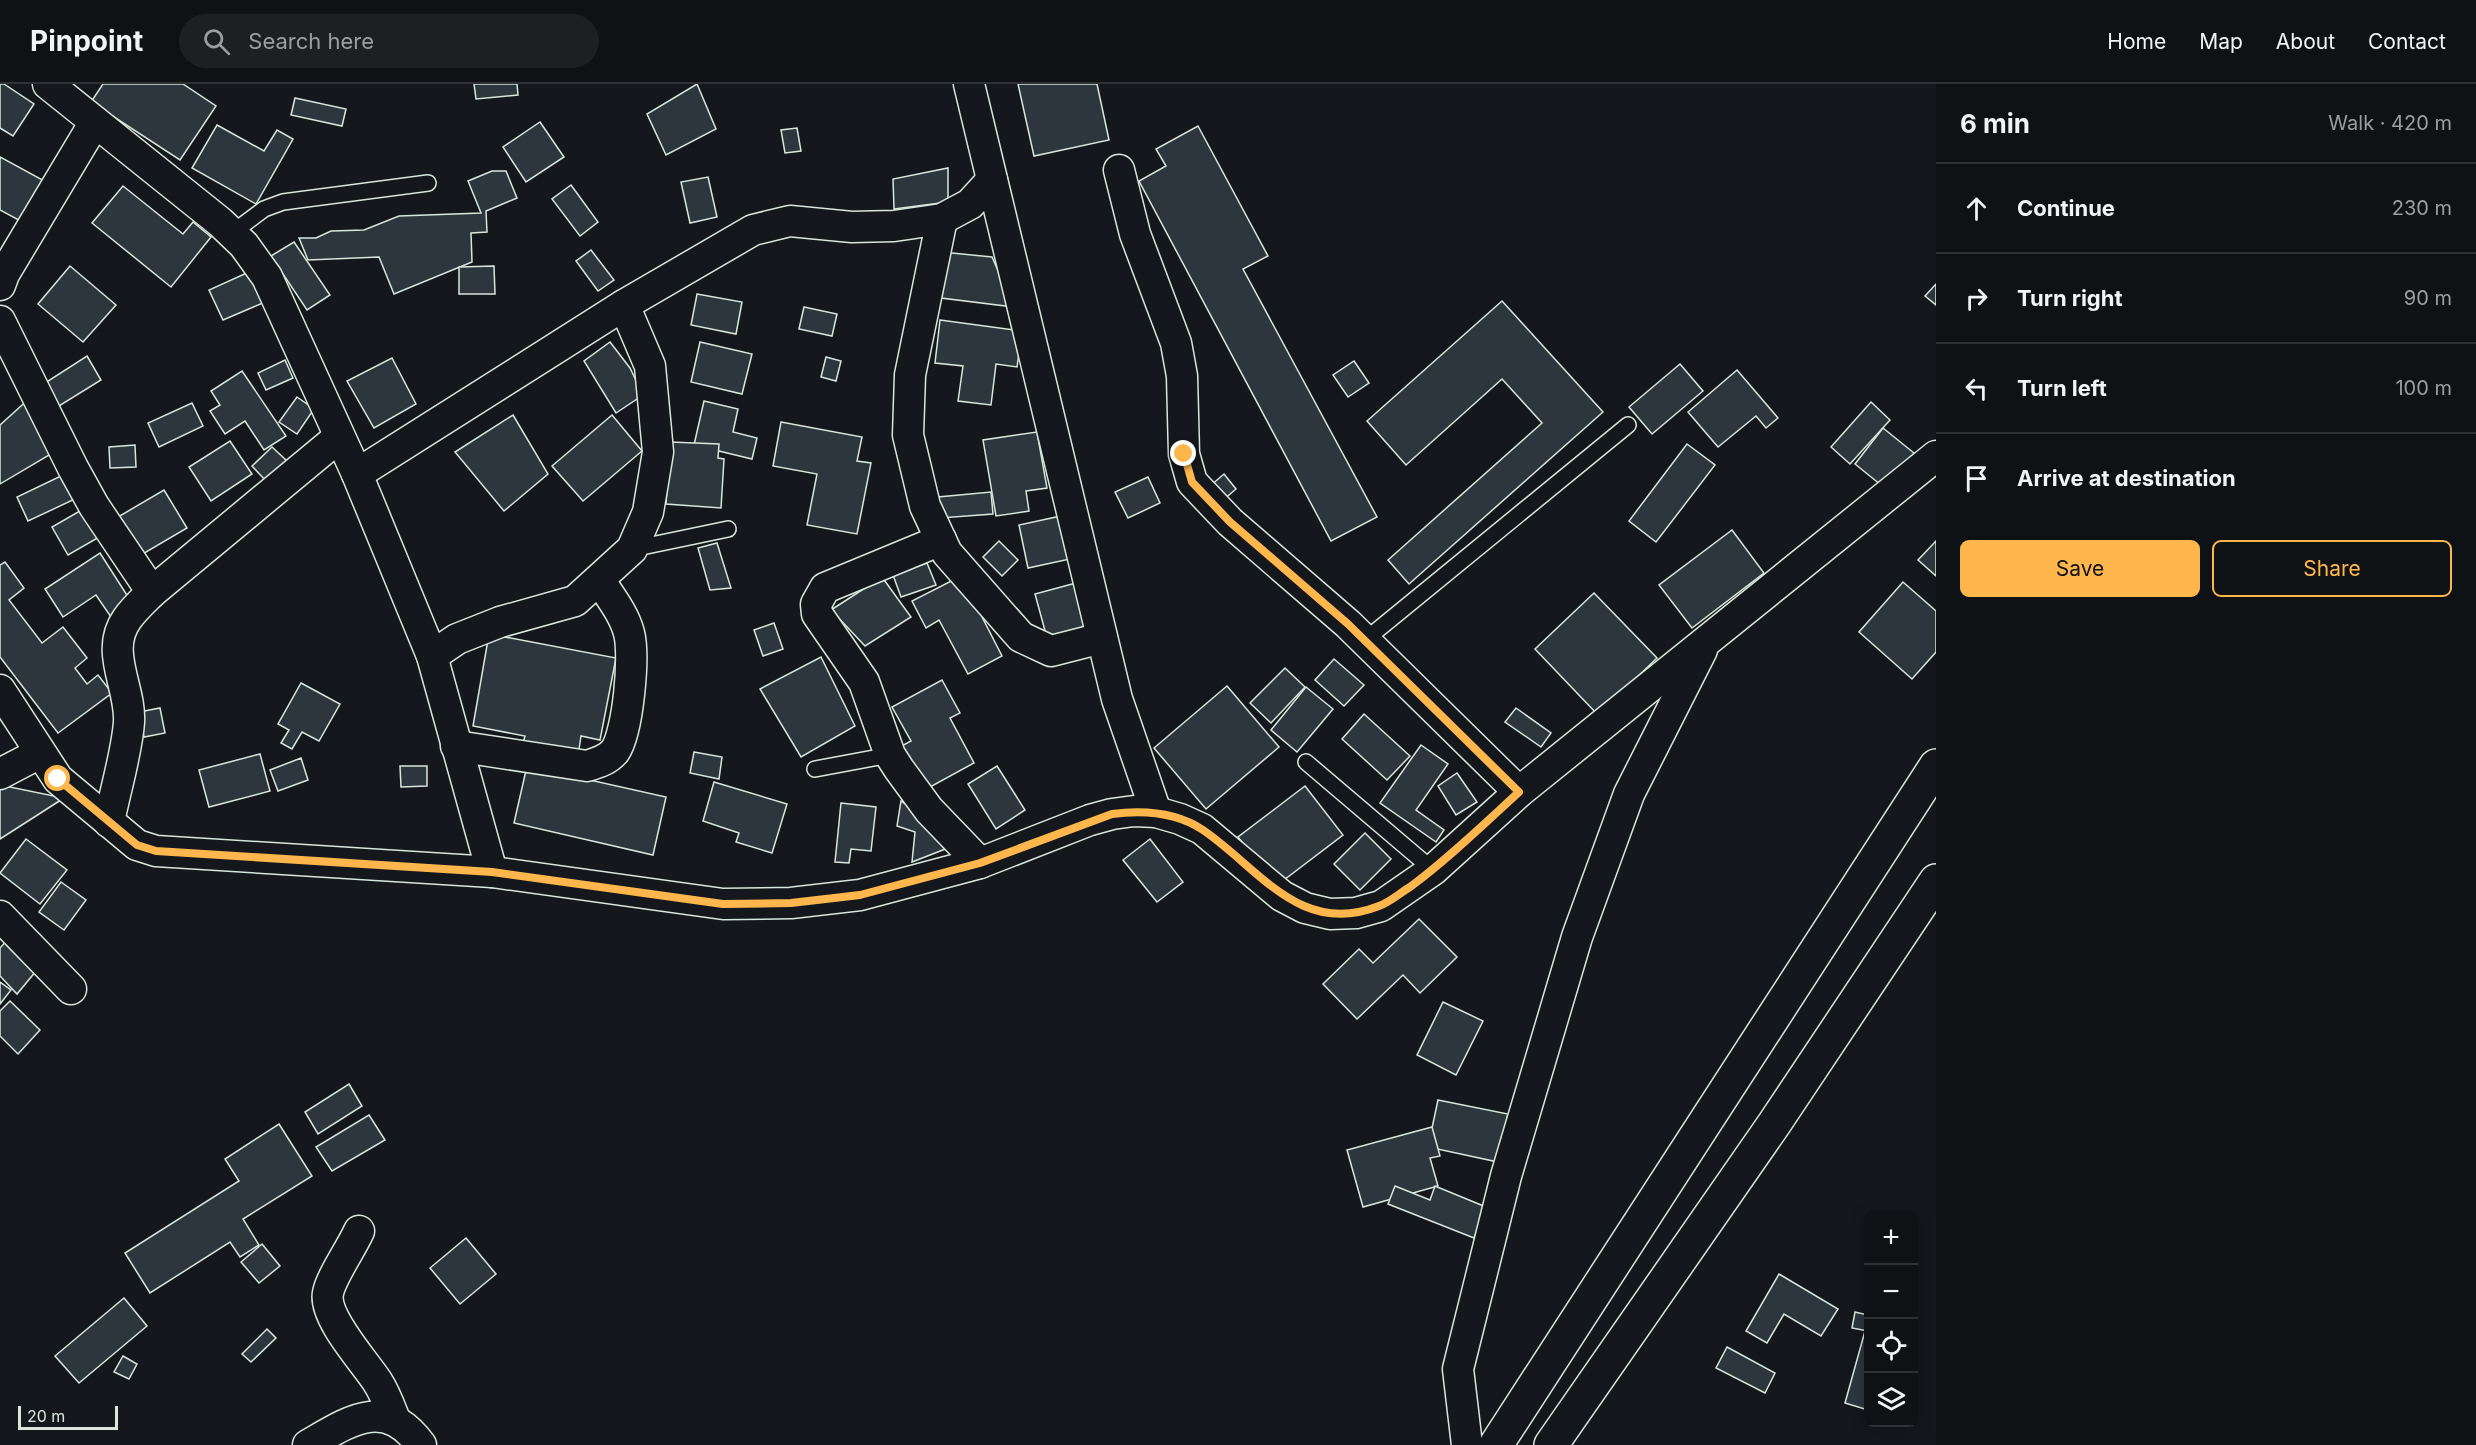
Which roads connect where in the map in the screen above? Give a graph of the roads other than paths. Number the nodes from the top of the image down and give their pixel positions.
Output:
1 (48, 84) edge
2 (969, 84) edge
3 (95, 122) junction
4 (1119, 170) dead end
5 (992, 180) junction
6 (428, 183) dead end
7 (942, 219) junction
8 (232, 233) junction
9 (0, 285) edge
10 (624, 305) junction
11 (0, 321) edge
12 (1628, 425) dead end
13 (339, 437) junction
14 (1936, 456) edge
15 (357, 474) junction
16 (728, 530) dead end
17 (941, 540) junction
18 (632, 549) junction
19 (600, 581) junction
20 (152, 592) junction
21 (1102, 638) junction
22 (1364, 641) junction
23 (1706, 642) junction
24 (432, 656) junction
25 (0, 690) edge
26 (456, 746) junction
27 (40, 753) junction
28 (890, 755) junction
29 (1306, 762) dead end
30 (1936, 766) edge
31 (815, 769) dead end
32 (0, 774) edge
33 (1519, 792) junction
34 (1156, 812) junction
35 (109, 822) junction
36 (980, 863) junction
37 (1433, 870) junction
38 (492, 872) junction
39 (1936, 881) edge
40 (0, 916) edge
41 (71, 989) dead end
42 (359, 1231) dead end
43 (395, 1420) junction
44 (308, 1445) edge
45 (421, 1445) edge
46 (1467, 1445) edge
47 (1496, 1445) edge
48 (1551, 1445) edge

1 - 3 street
2 - 5 street
3 - 8 street
3 - 9 street
4 - 22 street
5 - 7 street
5 - 21 street
6 - 8 lane
7 - 10 street
7 - 17 street
8 - 13 street
10 - 15 street
10 - 18 street
11 - 20 street
12 - 22 lane
13 - 15 street
13 - 20 street
14 - 23 street
15 - 24 street
16 - 18 lane
17 - 21 street
17 - 28 street
18 - 19 street
19 - 24 street
19 - 26 street
20 - 35 street
21 - 34 street
22 - 33 street
23 - 33 street
23 - 46 street
24 - 26 street
25 - 27 street
26 - 38 street
27 - 32 street
27 - 35 street
28 - 31 lane
28 - 36 street
29 - 37 lane
30 - 47 highway
33 - 37 street
34 - 36 street
34 - 37 street
35 - 38 street
36 - 38 street
39 - 48 highway
40 - 41 street
42 - 43 street
43 - 44 street
43 - 45 street

